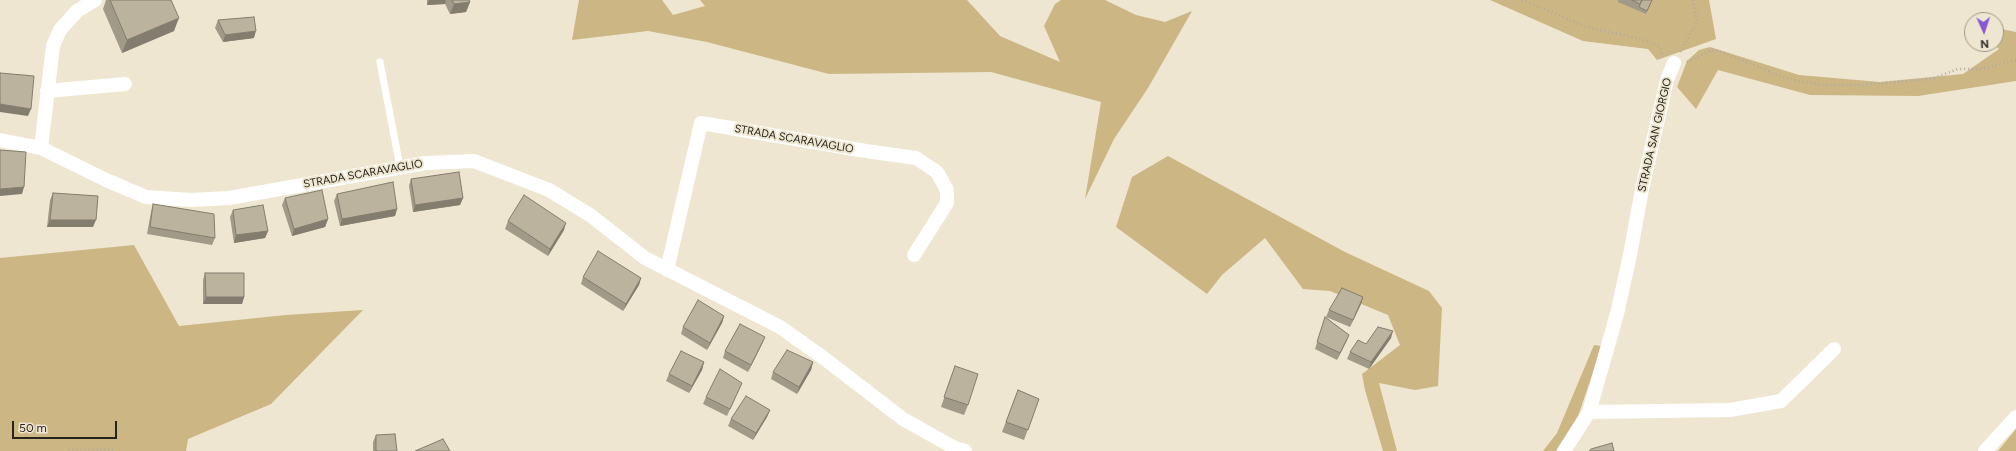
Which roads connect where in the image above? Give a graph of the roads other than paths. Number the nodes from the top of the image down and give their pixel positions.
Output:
1 (95, 0) edge
2 (380, 62) dead end
3 (1674, 63) road end
4 (125, 84) dead end
5 (47, 92) junction
6 (0, 140) edge
7 (42, 148) junction
8 (400, 167) junction
9 (914, 255) dead end
10 (667, 270) junction
11 (1834, 349) dead end
12 (1590, 412) junction
13 (2016, 417) edge
14 (965, 451) edge
15 (1564, 451) edge
16 (1985, 451) edge

1 - 5 street
2 - 8 lane
3 - 12 street, STRADA SAN GIORGIO
4 - 5 street
5 - 7 street
6 - 7 street, STRADA SCARAVAGLIO
7 - 8 street, STRADA SCARAVAGLIO
8 - 10 street, STRADA SCARAVAGLIO
9 - 10 street, STRADA SCARAVAGLIO
10 - 14 street, STRADA SCARAVAGLIO
11 - 12 street
12 - 15 street, STRADA SAN GIORGIO
13 - 16 street

